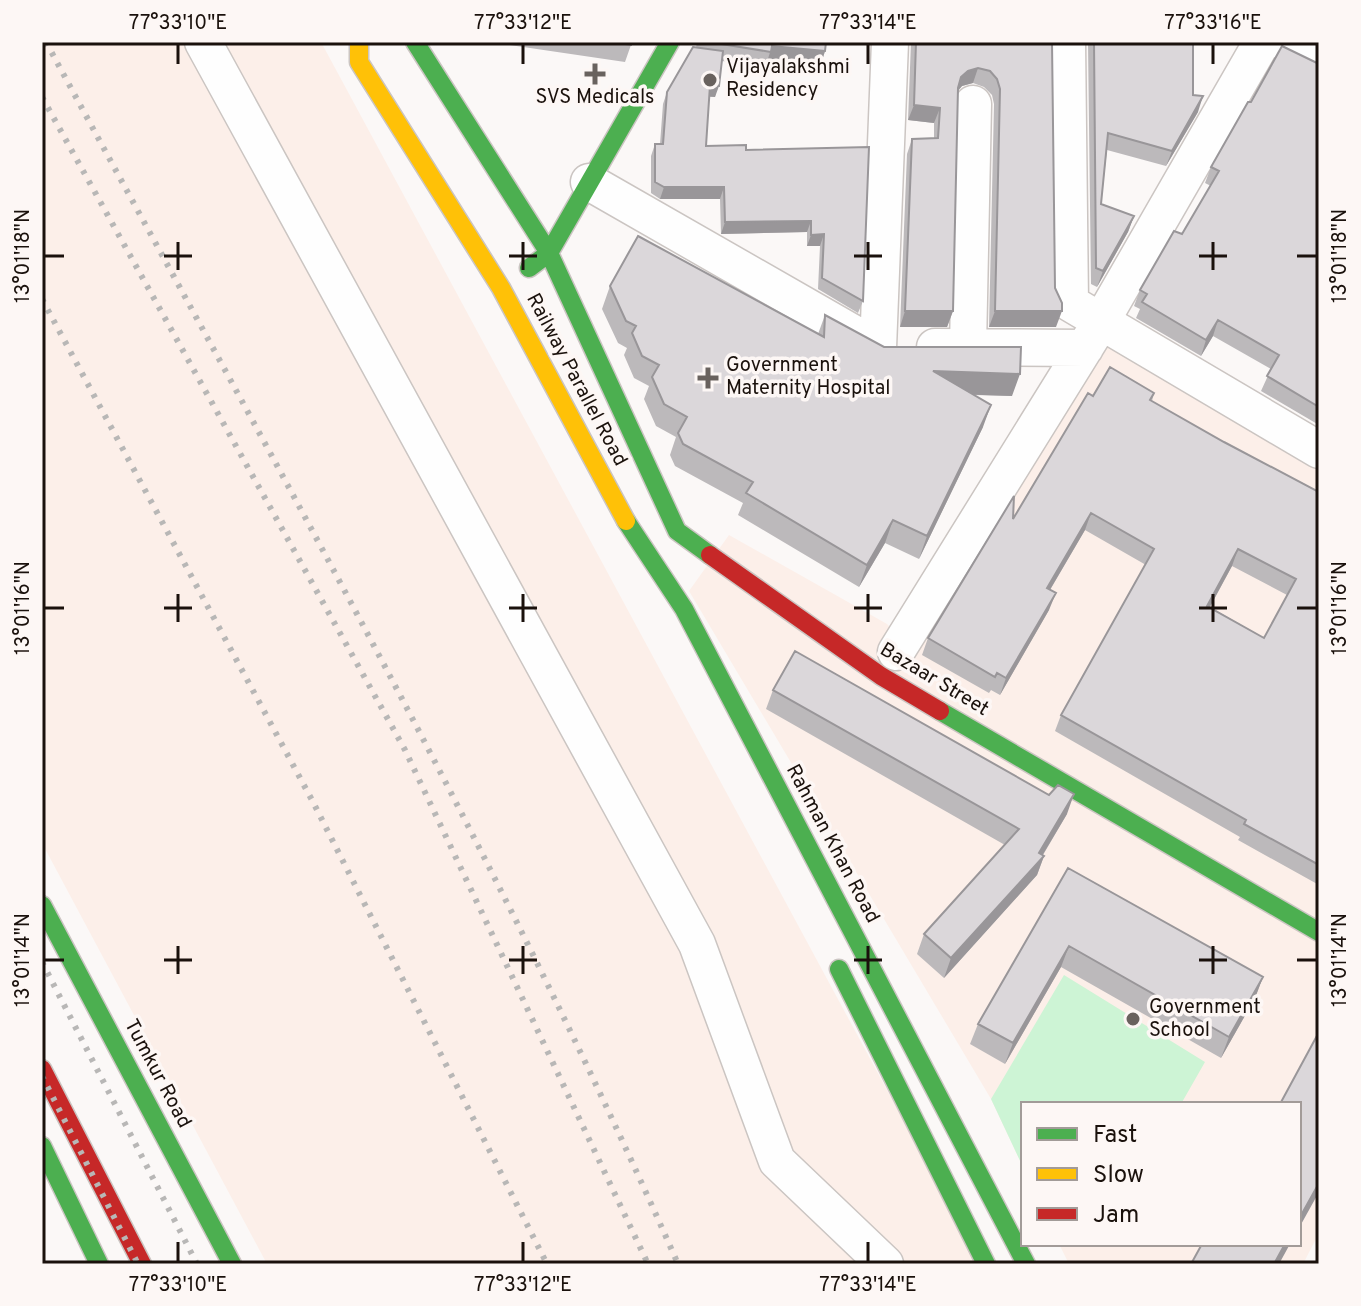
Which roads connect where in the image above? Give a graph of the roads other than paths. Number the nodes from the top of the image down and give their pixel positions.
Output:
1 (203, 42) edge
2 (359, 42) edge
3 (415, 42) edge
4 (670, 42) edge
5 (890, 42) edge
6 (1067, 42) edge
7 (1262, 42) edge
8 (1284, 42) edge
9 (1319, 61) edge
10 (973, 104) dead end
11 (589, 182) junction
12 (549, 253) junction
13 (501, 288) junction
14 (1093, 334) junction
15 (968, 347) junction
16 (878, 348) junction
17 (1319, 450) edge
18 (634, 535) joint
19 (723, 564) junction
20 (696, 595) junction
21 (709, 617) dead end
22 (680, 643) dead end
23 (896, 662) junction
24 (42, 905) edge
25 (1319, 932) edge
26 (830, 951) dead end
27 (42, 1069) edge
28 (42, 1146) edge
29 (99, 1264) edge
30 (142, 1264) edge
31 (232, 1264) edge
32 (885, 1264) edge
33 (986, 1264) edge
34 (1026, 1264) edge

1 - 32 street
2 - 13 main road, Railway Parallel Road
3 - 12 main road, Bazaar Street
4 - 11 main road
5 - 16 street
6 - 14 street
7 - 14 street
8 - 9 street
10 - 15 street
11 - 12 main road
11 - 16 street
12 - 13 main road
12 - 19 main road, Bazaar Street
13 - 18 main road, Railway Parallel Road
14 - 15 street
14 - 17 street
14 - 23 street
15 - 16 street
18 - 20 main road, Rahman Khan Road
19 - 20 main road
19 - 23 main road, Bazaar Street
20 - 21 main road, Rahman Khan Road
20 - 22 main road
20 - 34 main road, Rahman Khan Road
23 - 25 main road, Bazaar Street
24 - 31 main road, Tumkur Road
26 - 33 main road
27 - 30 main road
28 - 29 main road

